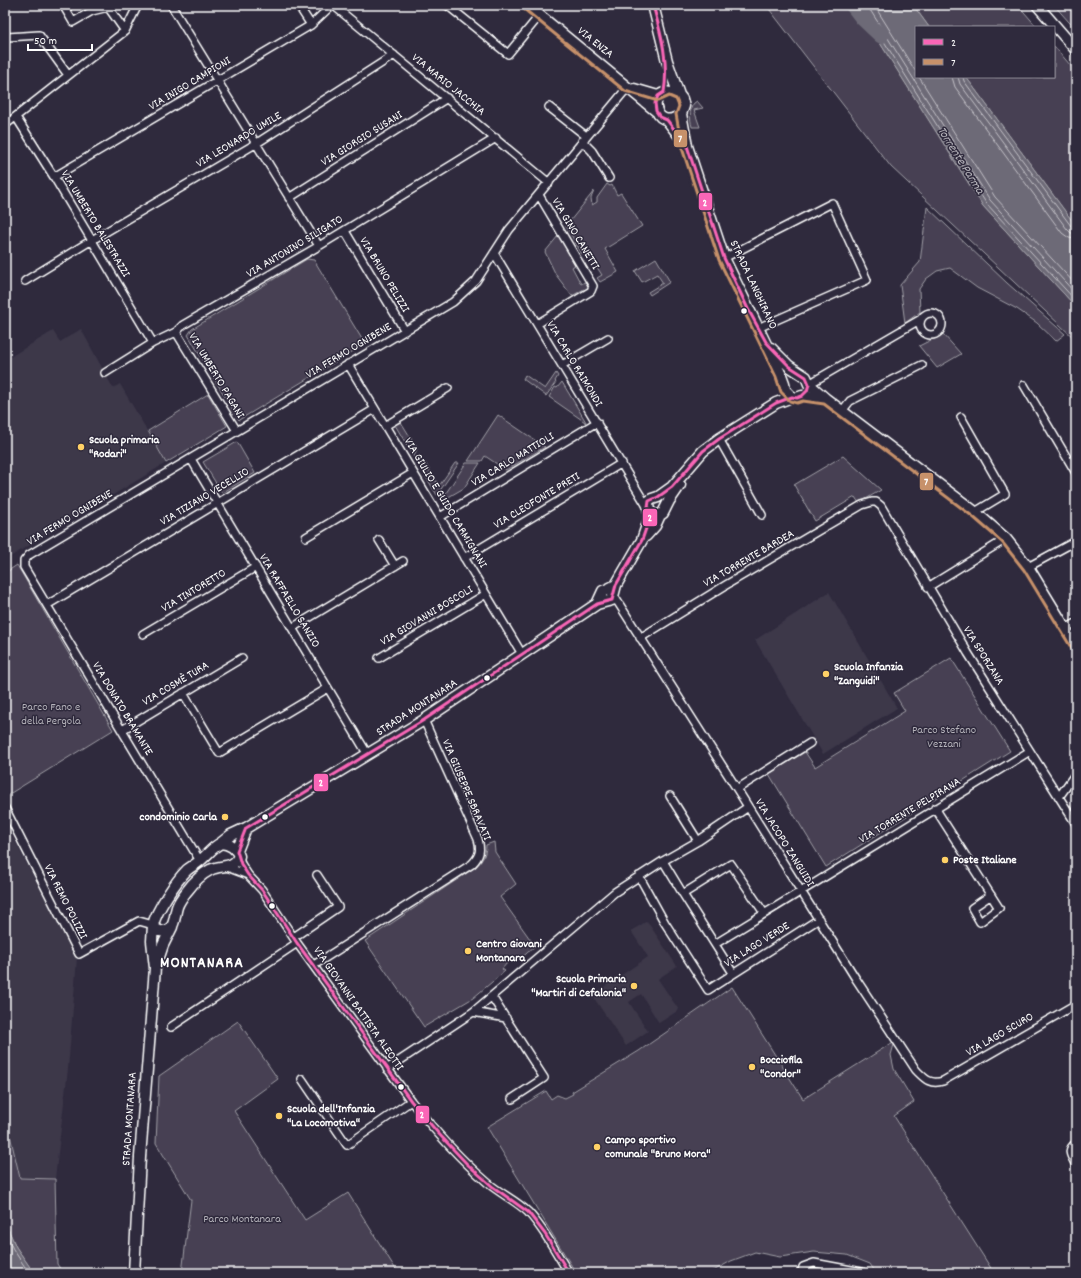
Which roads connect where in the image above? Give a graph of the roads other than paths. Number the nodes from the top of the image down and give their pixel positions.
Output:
1 (63, 5) edge
2 (138, 5) edge
3 (171, 5) edge
4 (298, 5) edge
5 (333, 5) edge
6 (447, 5) edge
7 (527, 5) edge
8 (653, 5) edge
9 (1037, 5) edge
10 (90, 8) edge
11 (540, 15) junction
12 (311, 25) junction
13 (125, 31) junction
14 (5, 34) edge
15 (1076, 50) edge
16 (394, 55) junction
17 (667, 61) junction
18 (68, 75) junction
19 (217, 80) junction
20 (628, 86) junction
21 (661, 94) junction
22 (679, 95) junction
23 (447, 98) junction
24 (549, 107) dead end
25 (656, 111) junction
26 (681, 114) junction
27 (16, 117) junction
28 (668, 120) junction
29 (5, 125) edge
30 (496, 138) junction
31 (584, 139) junction
32 (257, 143) junction
33 (687, 146) junction
34 (54, 177) junction
35 (609, 178) dead end
36 (549, 183) junction
37 (539, 195) junction
38 (289, 198) junction
39 (345, 231) junction
40 (92, 240) junction
41 (319, 246) junction
42 (494, 253) junction
43 (724, 258) junction
44 (25, 280) dead end
45 (921, 319) dead end
46 (537, 324) junction
47 (758, 328) junction
48 (405, 331) junction
49 (176, 332) junction
50 (608, 338) dead end
51 (766, 342) junction
52 (154, 343) junction
53 (348, 364) junction
54 (562, 365) junction
55 (922, 365) dead end
56 (799, 373) junction
57 (105, 374) dead end
58 (808, 384) junction
59 (1024, 385) dead end
60 (448, 388) dead end
61 (791, 392) junction
62 (826, 399) junction
63 (375, 409) junction
64 (842, 411) junction
65 (961, 417) dead end
66 (597, 422) junction
67 (385, 426) junction
68 (237, 431) junction
69 (719, 439) junction
70 (191, 459) junction
71 (692, 462) junction
72 (622, 463) junction
73 (413, 473) junction
74 (1076, 473) edge
75 (636, 486) junction
76 (657, 497) junction
77 (872, 502) joint
78 (217, 503) junction
79 (656, 511) junction
80 (975, 512) junction
81 (762, 516) dead end
82 (440, 517) junction
83 (306, 537) dead end
84 (1006, 539) junction
85 (379, 540) dead end
86 (1076, 542) edge
87 (464, 558) junction
88 (403, 561) dead end
89 (394, 566) junction
90 (24, 567) joint
91 (256, 567) junction
92 (1028, 567) junction
93 (928, 587) junction
94 (486, 594) junction
95 (608, 596) junction
96 (47, 605) junction
97 (1076, 623) edge
98 (292, 628) junction
99 (1066, 629) junction
100 (143, 634) dead end
101 (640, 638) junction
102 (1076, 646) edge
103 (522, 654) junction
104 (242, 658) dead end
105 (378, 658) dead end
106 (328, 688) junction
107 (183, 693) junction
108 (424, 720) junction
109 (122, 730) junction
110 (810, 744) dead end
111 (1030, 751) junction
112 (368, 755) junction
113 (1076, 773) edge
114 (737, 788) junction
115 (670, 796) dead end
116 (1059, 797) junction
117 (748, 807) junction
118 (5, 808) edge
119 (935, 808) junction
120 (1076, 824) edge
121 (246, 828) junction
122 (698, 841) junction
123 (221, 843) junction
124 (238, 853) junction
125 (663, 860) junction
126 (200, 861) junction
127 (227, 867) junction
128 (248, 875) junction
129 (317, 876) dead end
130 (640, 876) junction
131 (801, 891) junction
132 (683, 894) junction
133 (991, 895) dead end
134 (764, 913) junction
135 (819, 919) junction
136 (153, 925) junction
137 (173, 925) junction
138 (295, 940) junction
139 (715, 944) junction
140 (314, 965) junction
141 (155, 968) junction
142 (733, 973) junction
143 (492, 997) junction
144 (1076, 1004) edge
145 (473, 1012) junction
146 (506, 1018) junction
147 (171, 1027) dead end
148 (387, 1069) junction
149 (302, 1079) dead end
150 (935, 1083) joint
151 (512, 1099) dead end
152 (410, 1101) junction
153 (1076, 1143) edge
154 (1076, 1165) edge
155 (134, 1273) edge
156 (569, 1273) edge
157 (801, 1273) edge
158 (861, 1273) edge

1 - 10 street
2 - 13 street
3 - 19 street
4 - 12 street
5 - 12 street, VIA INIGO CAMPIONI
5 - 16 street, VIA MARIO JACCHIA
6 - 11 street
7 - 11 street, VIA ENZA
8 - 17 street, STRADA LANGHIRANO
9 - 15 street
10 - 13 street
11 - 20 street, VIA ENZA
12 - 19 street, VIA INIGO CAMPIONI
13 - 18 street
14 - 18 street
16 - 23 street, VIA MARIO JACCHIA
16 - 32 street, VIA LEONARDO UMILE
17 - 21 street, STRADA LANGHIRANO
17 - 22 street, STRADA LANGHIRANO
18 - 27 street
19 - 32 street
19 - 34 street, VIA INIGO CAMPIONI
20 - 21 street, VIA ENZA
20 - 25 street, VIA ENZA
20 - 31 street, VIA FERMO OGNIBENE
21 - 22 street
21 - 25 street, STRADA LANGHIRANO
22 - 26 street, STRADA LANGHIRANO
23 - 30 street, VIA MARIO JACCHIA
23 - 38 street, VIA GIORGIO SUSANI
24 - 31 street
25 - 28 street, STRADA LANGHIRANO
26 - 28 street
26 - 33 street, STRADA LANGHIRANO
27 - 29 street
27 - 34 street, VIA UMBERTO BALESTRAZZI
28 - 33 street, STRADA LANGHIRANO
30 - 36 street, VIA MARIO JACCHIA
30 - 39 street, VIA ANTONINO SILIGATO
31 - 35 street
31 - 36 street, VIA FERMO OGNIBENE
32 - 38 street
32 - 40 street, VIA LEONARDO UMILE
33 - 43 street, STRADA LANGHIRANO
34 - 40 street, VIA UMBERTO BALESTRAZZI
36 - 37 street, VIA FERMO OGNIBENE
37 - 42 street, VIA FERMO OGNIBENE
37 - 46 street, VIA GINO CANETTI
38 - 41 street
39 - 41 street, VIA ANTONINO SILIGATO
39 - 48 street, VIA BRUNO PELIZZI
40 - 44 street, VIA LEONARDO UMILE
40 - 52 street, VIA UMBERTO BALESTRAZZI
41 - 49 street, VIA ANTONINO SILIGATO
42 - 46 street, VIA CARLO RAIMONDI
42 - 48 street, VIA FERMO OGNIBENE
43 - 47 street, STRADA LANGHIRANO
43 - 47 street
45 - 58 street
46 - 54 street, VIA CARLO RAIMONDI
47 - 51 street, STRADA LANGHIRANO
48 - 53 street, VIA FERMO OGNIBENE
49 - 52 street, VIA ANTONINO SILIGATO
49 - 68 street, VIA UMBERTO PAGANI
50 - 54 street
51 - 56 street, STRADA LANGHIRANO
51 - 61 street, STRADA LANGHIRANO
52 - 57 street, VIA ANTONINO SILIGATO
53 - 63 street, VIA GIULIO E GUIDO CARMIGNANI
53 - 68 street, VIA FERMO OGNIBENE
54 - 66 street, VIA CARLO RAIMONDI
55 - 64 street
56 - 58 street, STRADA LANGHIRANO
56 - 61 street
58 - 61 street
58 - 62 street, STRADA LANGHIRANO
59 - 74 street
60 - 67 street
61 - 62 street, STRADA LANGHIRANO
61 - 69 street, STRADA MONTANARA
62 - 64 street, STRADA LANGHIRANO
63 - 67 street, VIA GIULIO E GUIDO CARMIGNANI
63 - 78 street, VIA TIZIANO VECELLIO
64 - 80 street, STRADA LANGHIRANO
65 - 80 street
66 - 72 street, VIA CARLO RAIMONDI
66 - 82 street, VIA CARLO MATTIOLI
67 - 73 street, VIA GIULIO E GUIDO CARMIGNANI
68 - 70 street, VIA FERMO OGNIBENE
69 - 71 street, STRADA MONTANARA
69 - 81 street
70 - 78 street, VIA RAFFAELLO SANZIO
70 - 90 street, VIA FERMO OGNIBENE
71 - 76 street, STRADA MONTANARA
71 - 79 street, STRADA MONTANARA
72 - 75 street, VIA CARLO RAIMONDI
72 - 87 street, VIA CLEOFONTE PRETI
73 - 82 street, VIA GIULIO E GUIDO CARMIGNANI
73 - 83 street
75 - 76 street, VIA CARLO RAIMONDI
75 - 79 street, VIA CARLO RAIMONDI
76 - 79 street, STRADA MONTANARA
76 - 79 street
77 - 93 street, VIA SPORZANA
77 - 101 street, VIA TORRENTE BARDEA
78 - 91 street, VIA RAFFAELLO SANZIO
78 - 96 street, VIA TIZIANO VECELLIO
79 - 95 street, STRADA MONTANARA
80 - 84 street, STRADA LANGHIRANO
82 - 87 street, VIA GIULIO E GUIDO CARMIGNANI
84 - 92 street, STRADA LANGHIRANO
84 - 93 street
85 - 89 street
86 - 92 street
87 - 94 street, VIA GIULIO E GUIDO CARMIGNANI
88 - 89 street
89 - 98 street
90 - 96 street, VIA DONATO BRAMANTE
91 - 98 street, VIA RAFFAELLO SANZIO
91 - 100 street, VIA TINTORETTO
92 - 99 street, STRADA LANGHIRANO
93 - 111 street, VIA SPORZANA
94 - 103 street, VIA GIULIO E GUIDO CARMIGNANI
94 - 105 street, VIA GIOVANNI BOSCOLI
95 - 101 street, VIA JACOPO ZANGUIDI
95 - 103 street, STRADA MONTANARA
96 - 109 street, VIA DONATO BRAMANTE
97 - 99 street
98 - 106 street, VIA RAFFAELLO SANZIO
99 - 102 street, STRADA LANGHIRANO
101 - 114 street, VIA JACOPO ZANGUIDI
103 - 108 street, STRADA MONTANARA
104 - 107 street, VIA COSMÈ TURA
106 - 107 street
106 - 112 street, VIA RAFFAELLO SANZIO
107 - 109 street, VIA COSMÈ TURA
108 - 112 street, STRADA MONTANARA
108 - 140 street, VIA GIUSEPPE SBRAVATI
109 - 126 street, VIA DONATO BRAMANTE
110 - 114 street
111 - 116 street, VIA SPORZANA
111 - 119 street, VIA TORRENTE PELPIRANA
112 - 121 street, STRADA MONTANARA
113 - 116 street
114 - 117 street, VIA JACOPO ZANGUIDI
115 - 122 street
116 - 120 street, VIA SPORZANA
117 - 122 street
117 - 131 street, VIA JACOPO ZANGUIDI
118 - 136 street, VIA REMO POLIZZI
119 - 131 street, VIA TORRENTE PELPIRANA
119 - 133 street
121 - 123 street, STRADA MONTANARA
121 - 124 street, STRADA MONTANARA
122 - 125 street
123 - 124 street
123 - 126 street, STRADA MONTANARA
124 - 127 street, STRADA MONTANARA
124 - 128 street, VIA GIOVANNI BATTISTA ALEOTTI
125 - 130 street
125 - 132 street
126 - 136 street, STRADA MONTANARA
127 - 128 street, VIA GIOVANNI BATTISTA ALEOTTI
127 - 137 street, STRADA MONTANARA
128 - 138 street, VIA GIOVANNI BATTISTA ALEOTTI
129 - 138 street
130 - 142 street, VIA LAGO VERDE
130 - 143 street
131 - 134 street, VIA TORRENTE PELPIRANA
131 - 135 street, VIA JACOPO ZANGUIDI
132 - 134 street
132 - 139 street
134 - 139 street, VIA TORRENTE PELPIRANA
135 - 142 street, VIA LAGO VERDE
135 - 150 street, VIA JACOPO ZANGUIDI
136 - 137 street
136 - 141 street, STRADA MONTANARA
137 - 141 street, STRADA MONTANARA
138 - 140 street, VIA GIOVANNI BATTISTA ALEOTTI
138 - 147 street
139 - 142 street
140 - 148 street, VIA GIOVANNI BATTISTA ALEOTTI
141 - 155 street, STRADA MONTANARA
143 - 145 street
143 - 146 street
144 - 150 street, VIA LAGO SCURO
145 - 146 street
145 - 148 street
146 - 151 street
148 - 152 street, VIA GIOVANNI BATTISTA ALEOTTI
149 - 152 street
152 - 156 street, VIA GIOVANNI BATTISTA ALEOTTI
153 - 154 street
157 - 158 street

